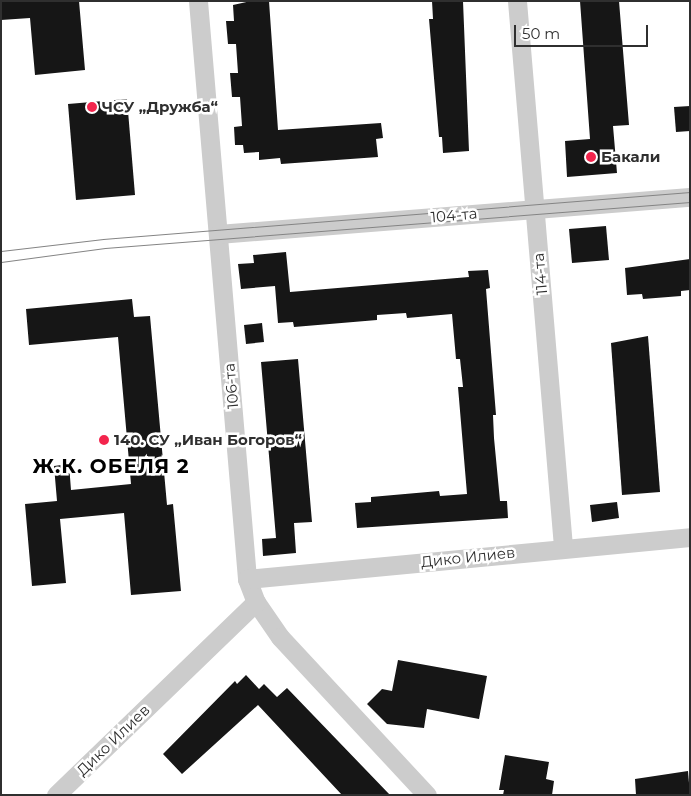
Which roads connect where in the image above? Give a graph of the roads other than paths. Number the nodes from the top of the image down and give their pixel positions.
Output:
1 (198, 1) edge
2 (517, 1) edge
3 (690, 197) edge
4 (535, 208) junction
5 (218, 234) junction
6 (690, 537) edge
7 (563, 547) junction
8 (247, 579) junction
9 (256, 602) junction
10 (56, 795) edge
11 (427, 795) edge

1 - 5 street, 106-та
2 - 4 street, 114-та
3 - 4 street, 104-та
4 - 5 street, 104-та
4 - 7 street, 114-та
5 - 8 street, 106-та
6 - 7 street, Дико Илиев
7 - 8 street, Дико Илиев
8 - 9 street, 106-та
9 - 10 street, Дико Илиев
9 - 11 street, 106-та

